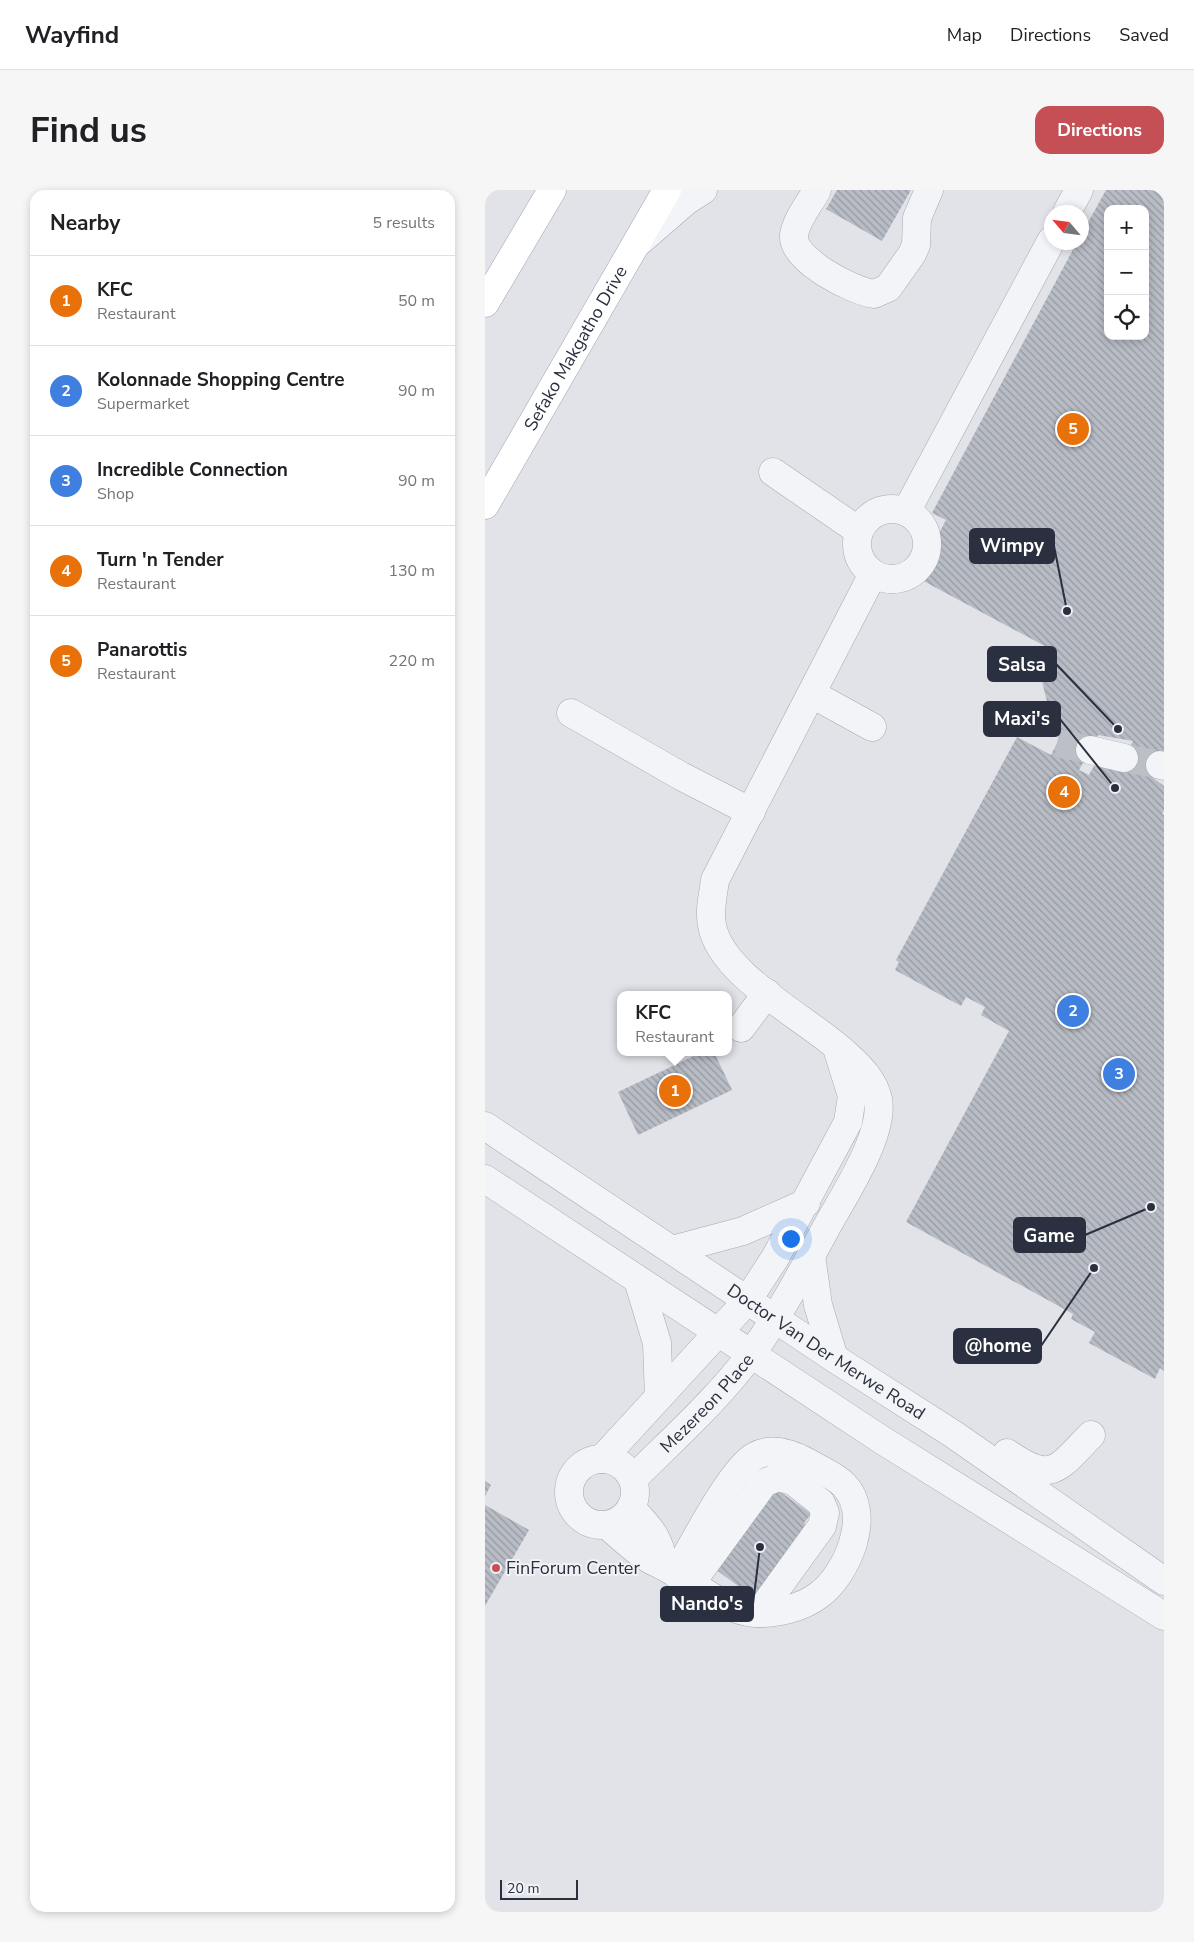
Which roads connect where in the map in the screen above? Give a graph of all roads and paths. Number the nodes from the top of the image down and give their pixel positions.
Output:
1 (551, 190) edge
2 (667, 190) edge
3 (703, 190) edge
4 (817, 190) edge
5 (929, 190) edge
6 (1079, 190) edge
7 (1071, 205) edge
8 (635, 246) junction
9 (1046, 250) edge
10 (485, 303) edge
11 (773, 472) dead end
12 (485, 505) edge
13 (906, 512) junction
14 (859, 531) junction
15 (873, 574) junction
16 (811, 694) junction
17 (571, 713) dead end
18 (872, 727) dead end
19 (1090, 750) tunnel mouth
20 (1125, 758) tunnel mouth
21 (751, 812) junction
22 (767, 993) junction
23 (741, 1028) dead end
24 (836, 1044) junction
25 (485, 1126) edge
26 (485, 1179) edge
27 (806, 1202) junction
28 (671, 1250) junction
29 (811, 1255) junction
30 (638, 1280) junction
31 (747, 1301) junction
32 (775, 1319) junction
33 (719, 1333) junction
34 (751, 1354) junction
35 (834, 1358) junction
36 (659, 1397) junction
37 (953, 1434) junction
38 (1091, 1435) dead end
39 (602, 1459) junction
40 (633, 1479) junction
41 (631, 1508) junction
42 (607, 1525) junction
43 (677, 1575) junction
44 (1164, 1581) edge
45 (759, 1613) junction
46 (1164, 1616) edge

1 - 10 main road
2 - 8 main road, Sefako Makgatho Drive
3 - 8 street
4 - 5 street
6 - 7 street
8 - 12 main road, Sefako Makgatho Drive
9 - 13 street
11 - 14 street
13 - 14 street
13 - 15 street
14 - 15 street
15 - 16 street, Mezereon Place
16 - 18 street
16 - 21 street, Mezereon Place
17 - 21 street
19 - 20 street
21 - 22 street, Mezereon Place
22 - 23 street
22 - 24 street, Mezereon Place
24 - 27 street, Mezereon Place
24 - 29 street, Mezereon Place
25 - 28 street, Doctor Van Der Merwe Road
26 - 30 street
27 - 28 street
27 - 31 street, Mezereon Place
28 - 31 street, Doctor Van Der Merwe Road
29 - 32 street, Mezereon Place
29 - 35 street
30 - 33 street
30 - 36 street
31 - 32 street, Doctor Van Der Merwe Road
31 - 33 street, Mezereon Place
32 - 34 street, Mezereon Place
32 - 35 street, Doctor Van Der Merwe Road
33 - 34 street
33 - 36 street, Mezereon Place
34 - 40 street, Mezereon Place
34 - 46 street
35 - 37 street, Doctor Van Der Merwe Road
36 - 39 street, Mezereon Place
37 - 38 street
37 - 44 street, Doctor Van Der Merwe Road
39 - 40 street
39 - 42 street
40 - 41 street
41 - 42 street
41 - 43 street
42 - 43 street
43 - 45 street
43 - 45 street
43 - 45 street

